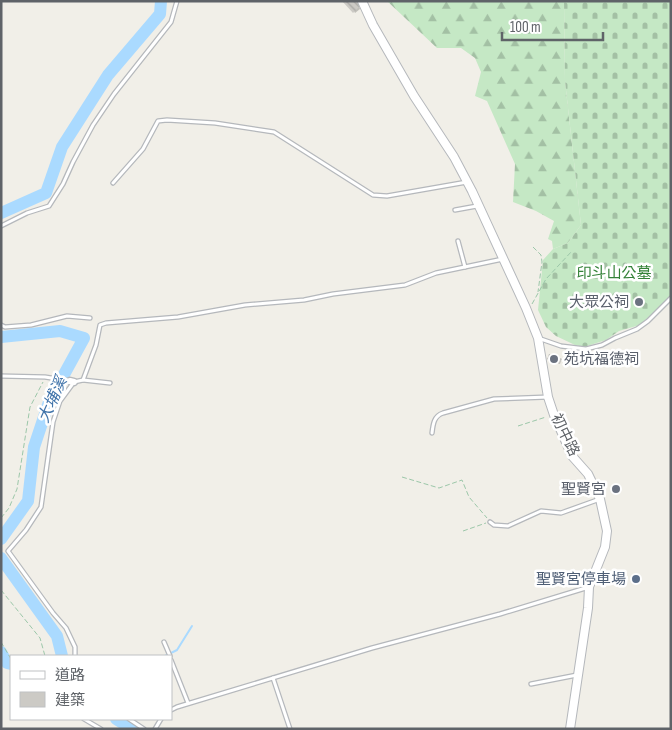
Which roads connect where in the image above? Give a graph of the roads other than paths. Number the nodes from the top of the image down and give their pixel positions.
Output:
1 (177, 1) edge
2 (362, 1) edge
3 (467, 182) junction
4 (113, 183) dead end
5 (479, 205) junction
6 (455, 210) dead end
7 (1, 226) edge
8 (458, 240) dead end
9 (503, 259) junction
10 (465, 267) junction
11 (671, 298) edge
12 (90, 318) dead end
13 (1, 325) edge
14 (538, 338) junction
15 (1, 376) edge
16 (83, 380) junction
17 (72, 381) junction
18 (110, 383) dead end
19 (548, 397) junction
20 (432, 433) dead end
21 (600, 499) junction
22 (490, 522) road end
23 (589, 587) junction
24 (164, 642) dead end
25 (75, 655) edge
26 (170, 655) edge
27 (172, 663) edge
28 (578, 675) junction
29 (273, 678) junction
30 (531, 684) dead end
31 (188, 703) junction
32 (172, 710) edge
33 (86, 720) edge
34 (130, 720) edge
35 (101, 729) edge
36 (144, 729) edge
37 (290, 729) edge
38 (570, 729) edge

1 - 7 lane
2 - 3 street, 初中路
3 - 4 lane
3 - 5 street, 初中路
5 - 6 lane
5 - 9 street, 初中路
8 - 10 lane
9 - 10 lane
9 - 14 street, 初中路
10 - 16 lane
11 - 14 lane
12 - 13 lane
14 - 19 street, 初中路
15 - 17 lane
16 - 17 lane
16 - 18 lane
17 - 25 lane
19 - 20 lane
19 - 21 street, 初中路
21 - 22 lane
21 - 23 street, 初中路
23 - 28 street, 初中路
23 - 29 lane
24 - 26 lane
27 - 31 lane
28 - 30 lane
28 - 38 street, 初中路
29 - 31 lane
29 - 37 lane
31 - 32 lane
33 - 35 lane
34 - 36 lane

